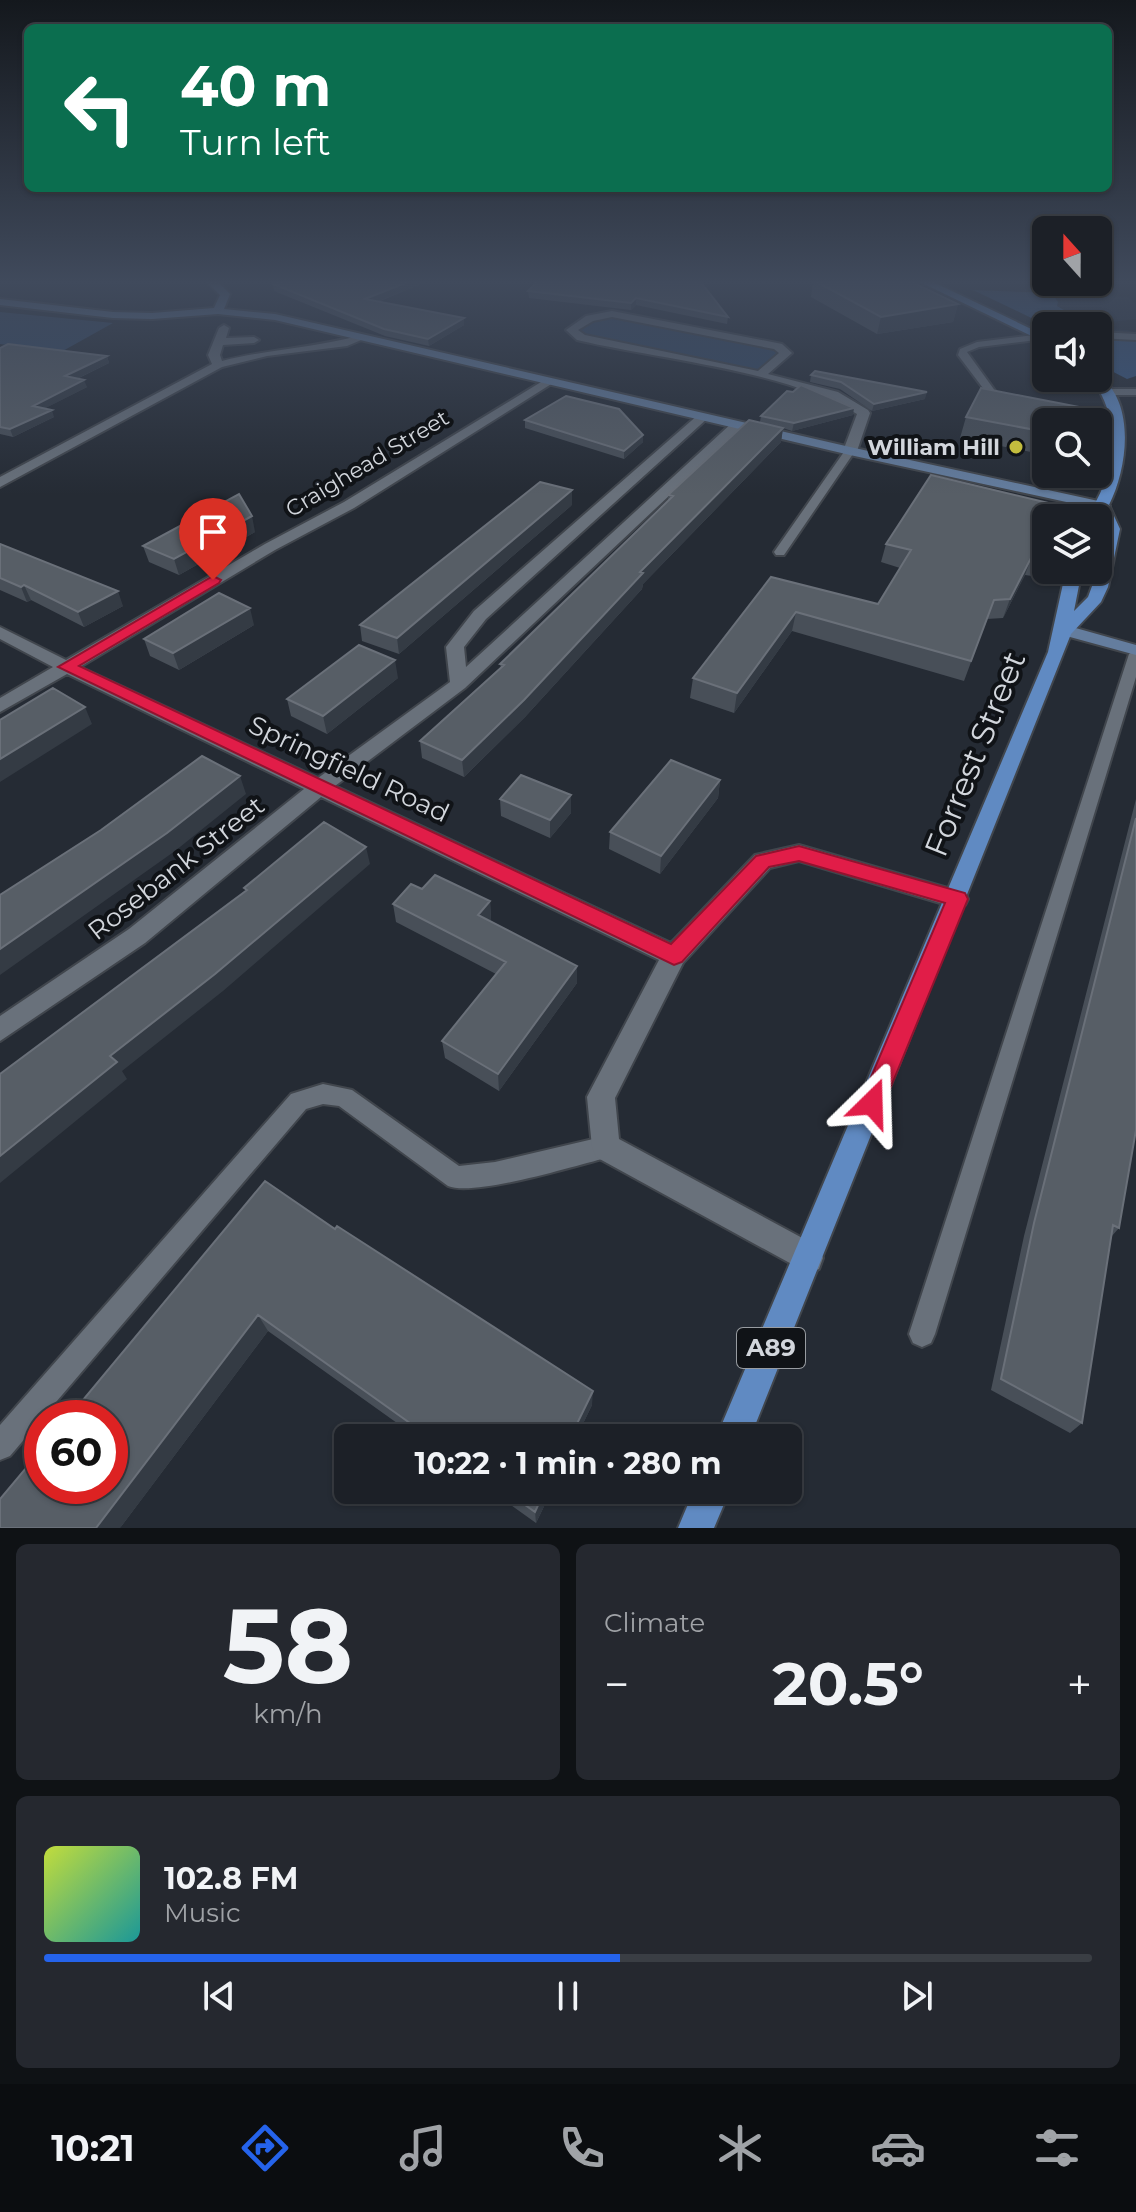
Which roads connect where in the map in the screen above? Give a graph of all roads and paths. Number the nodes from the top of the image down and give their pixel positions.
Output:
1 (215, 352) edge
2 (285, 352) edge
3 (424, 352) edge
4 (654, 352) edge
5 (785, 352) edge
6 (963, 352) edge
7 (218, 365) junction
8 (760, 375) junction
9 (550, 381) junction
10 (1107, 392) edge
11 (1112, 392) edge
12 (1136, 392) edge
13 (1002, 407) edge
14 (703, 417) junction
15 (737, 425) junction
16 (850, 451) junction
17 (0, 483) edge
18 (1065, 504) edge
19 (1102, 504) edge
20 (780, 552) dead end
21 (1070, 584) edge
22 (1101, 584) edge
23 (1065, 630) junction
24 (0, 632) edge
25 (1136, 652) edge
26 (66, 667) junction
27 (459, 684) junction
28 (0, 706) edge
29 (321, 786) junction
30 (957, 899) junction
31 (674, 956) junction
32 (0, 1030) edge
33 (606, 1147) junction
34 (808, 1258) junction
35 (922, 1334) dead end
36 (739, 1424) edge
37 (0, 1446) edge
38 (706, 1504) edge
39 (696, 1528) edge

1 - 7 street
2 - 7 street
3 - 9 main road
4 - 8 street
5 - 8 street
6 - 13 lane
7 - 17 street
8 - 16 street
9 - 14 main road
9 - 26 street, Craighead Street
10 - 19 main road, Forrest Street / A89
11 - 12 lane
14 - 15 main road
14 - 27 street
15 - 16 main road
15 - 27 street, Rosebank Street
16 - 18 main road
16 - 20 lane
21 - 23 main road, Forrest Street / A89
22 - 23 main road, Forrest Street / A89
23 - 25 main road
23 - 30 main road, Forrest Street / A89
24 - 26 street, Springfield Road
25 - 35 lane
26 - 28 street, Craighead Street
26 - 29 street, Springfield Road
27 - 29 street, Rosebank Street
29 - 31 street, Springfield Road
29 - 32 street, Rosebank Street
30 - 31 street
30 - 34 main road, Forrest Street / A89
31 - 33 street
33 - 34 street
33 - 37 lane
34 - 36 main road, Forrest Street / A89
38 - 39 main road

